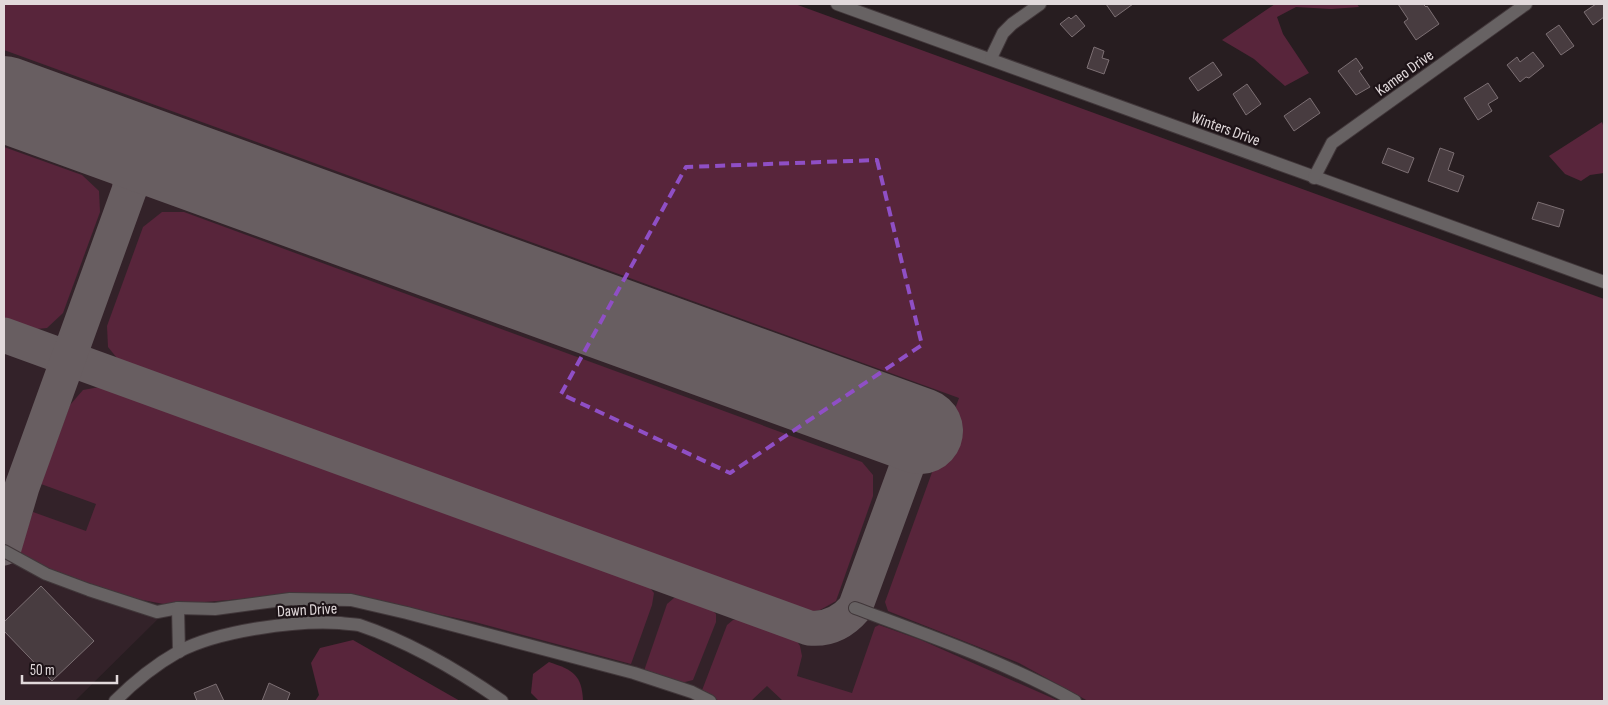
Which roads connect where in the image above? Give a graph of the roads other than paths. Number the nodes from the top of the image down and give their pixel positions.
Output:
1 (837, 4) edge
2 (1040, 4) edge
3 (1526, 4) edge
4 (991, 58) junction
5 (1314, 178) junction
6 (1604, 282) edge
7 (4, 551) edge
8 (178, 608) junction
9 (855, 608) dead end
10 (179, 652) junction
11 (116, 701) edge
12 (502, 701) edge
13 (710, 701) edge
14 (1075, 701) edge

1 - 4 street, Winters Drive
2 - 4 street
3 - 5 street, Kameo Drive
4 - 5 street, Winters Drive
5 - 6 street, Winters Drive
7 - 8 street
8 - 10 street
8 - 13 street
9 - 14 street
10 - 11 street, Dawn Drive
10 - 12 street, Dawn Drive

